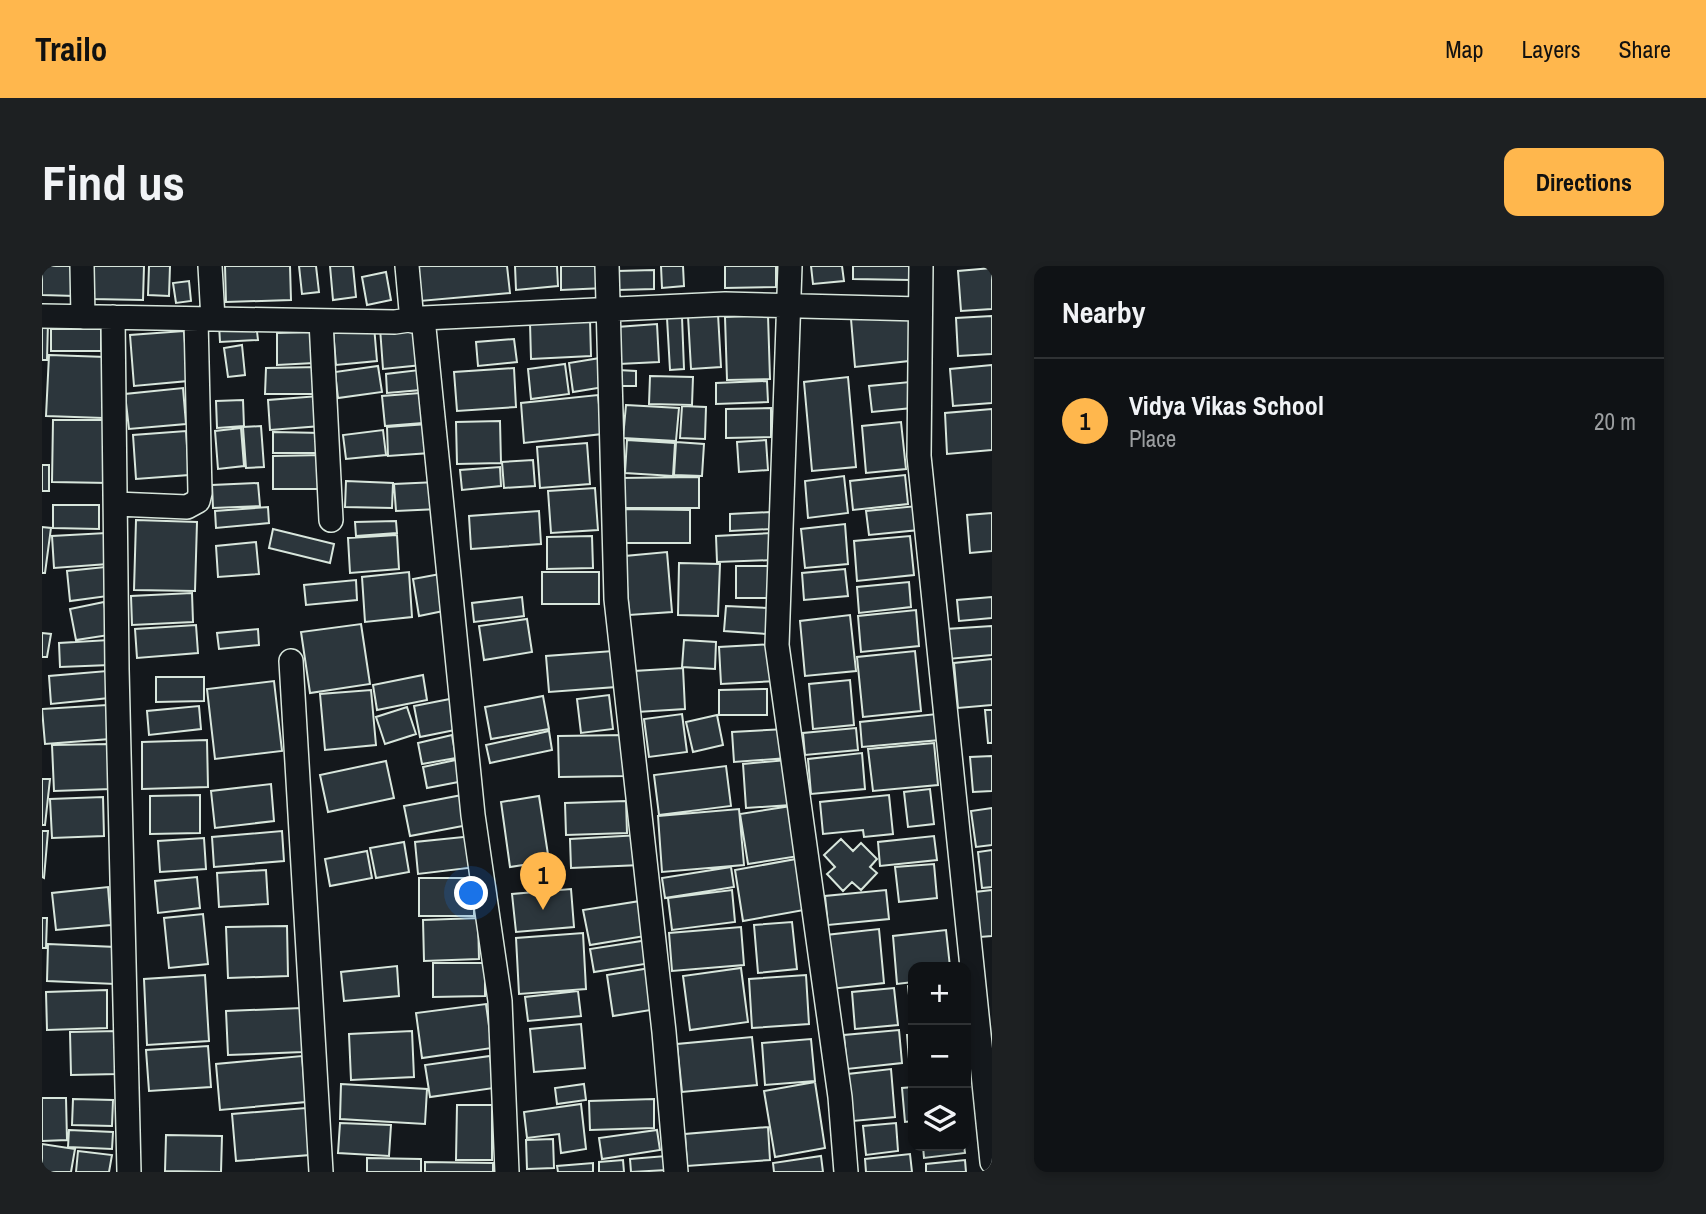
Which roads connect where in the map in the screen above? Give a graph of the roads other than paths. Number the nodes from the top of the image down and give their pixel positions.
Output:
1 (82, 266) edge
2 (210, 266) edge
3 (407, 266) edge
4 (607, 266) edge
5 (790, 266) edge
6 (921, 266) edge
7 (790, 306) junction
8 (920, 309) junction
9 (607, 310) junction
10 (42, 317) edge
11 (83, 317) junction
12 (113, 317) junction
13 (205, 319) junction
14 (417, 320) junction
15 (321, 321) junction
16 (116, 504) junction
17 (331, 520) dead end
18 (291, 661) dead end
19 (988, 1072) edge
20 (992, 1162) edge
21 (130, 1172) edge
22 (321, 1172) edge
23 (507, 1172) edge
24 (676, 1172) edge
25 (846, 1172) edge

1 - 11 street
2 - 13 street
3 - 14 street
4 - 9 street
5 - 7 street
6 - 8 street
7 - 8 street
7 - 9 street
7 - 25 street
8 - 19 street
9 - 14 street
9 - 24 street
10 - 11 street
11 - 12 street
12 - 13 street
12 - 16 street
13 - 15 street
13 - 16 street
14 - 15 street
14 - 23 street
15 - 17 street
16 - 21 street
18 - 22 street
19 - 20 street

